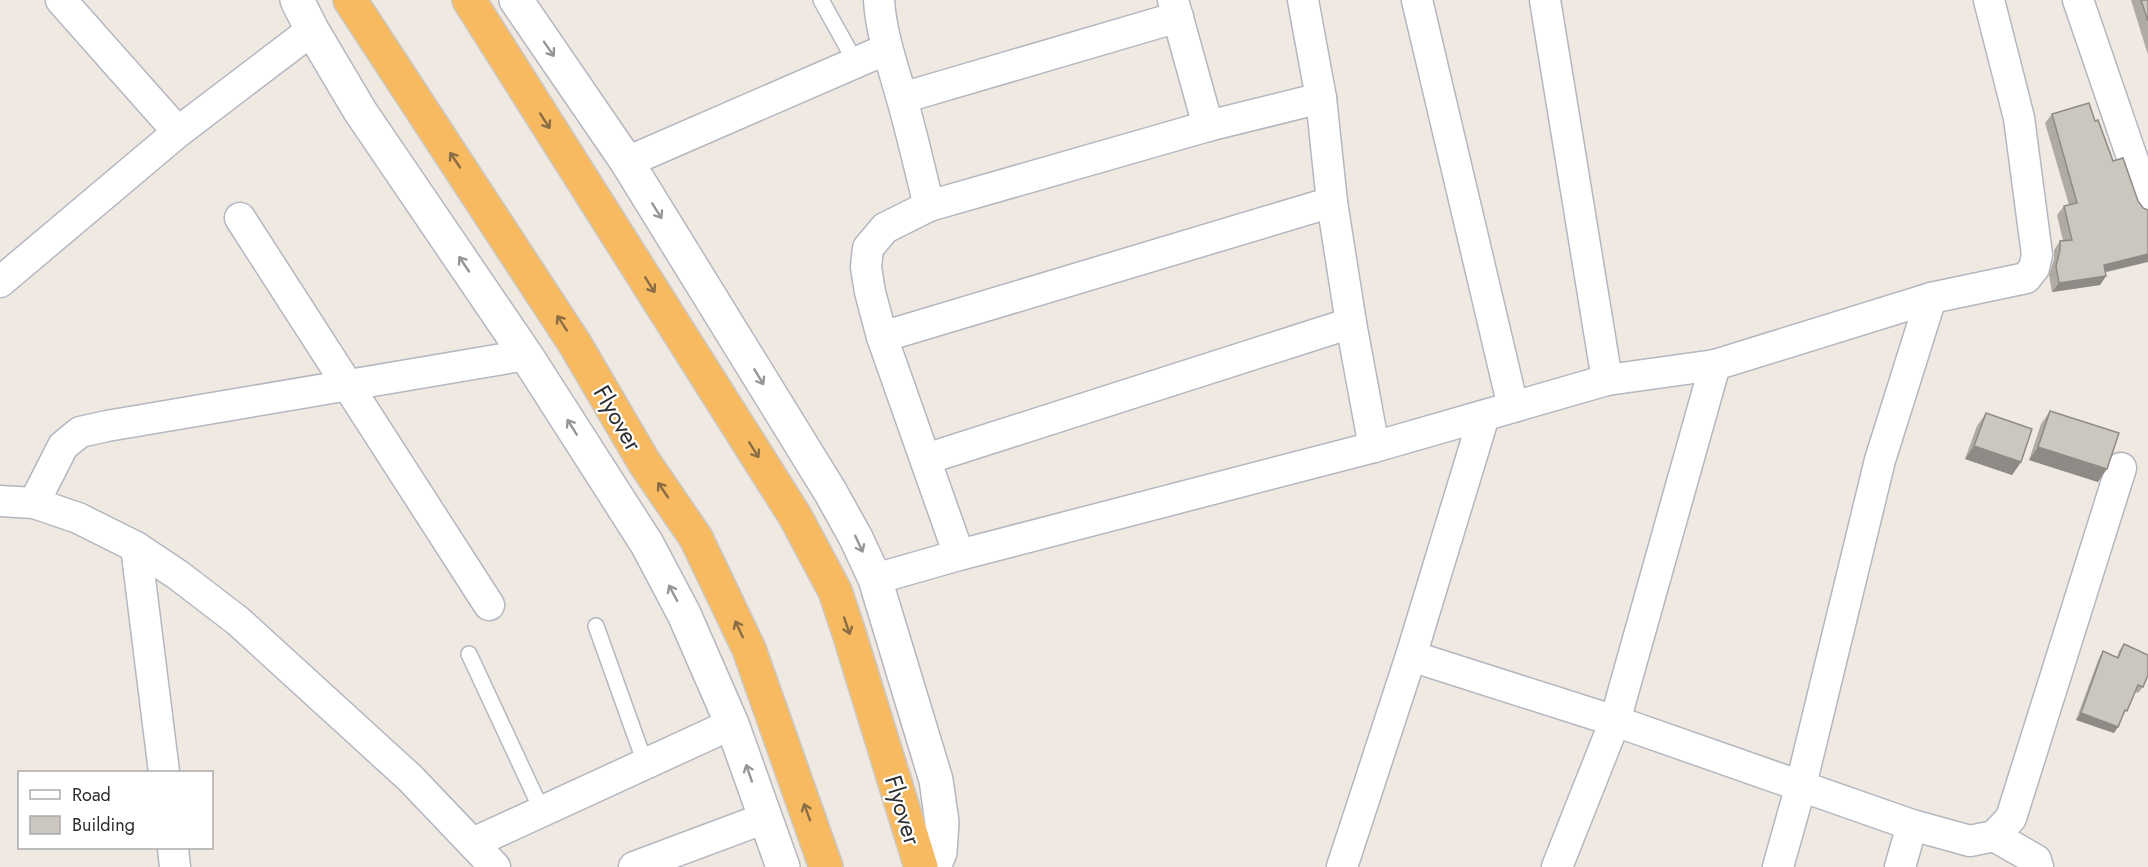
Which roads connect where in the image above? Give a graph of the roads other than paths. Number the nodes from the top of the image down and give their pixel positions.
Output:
1 (61, 0) edge
2 (297, 0) edge
3 (350, 0) edge
4 (469, 0) edge
5 (516, 0) edge
6 (822, 0) edge
7 (879, 0) edge
8 (1304, 0) edge
9 (1418, 0) edge
10 (1545, 0) edge
11 (1989, 0) edge
12 (2078, 0) edge
13 (1175, 9) edge
14 (312, 30) junction
15 (887, 49) junction
16 (856, 63) junction
17 (902, 98) junction
18 (1321, 98) junction
19 (1208, 126) junction
20 (178, 132) junction
21 (627, 162) junction
22 (1332, 202) junction
23 (2148, 204) edge
24 (929, 206) junction
25 (240, 218) dead end
26 (0, 282) edge
27 (1931, 298) junction
28 (1351, 323) junction
29 (882, 337) junction
30 (526, 355) junction
31 (1715, 365) junction
32 (1606, 380) junction
33 (348, 384) junction
34 (1513, 407) junction
35 (1484, 416) junction
36 (1374, 447) junction
37 (926, 459) junction
38 (2121, 468) dead end
39 (0, 501) edge
40 (34, 503) junction
41 (136, 547) junction
42 (959, 555) junction
43 (874, 579) junction
44 (489, 605) dead end
45 (596, 626) dead end
46 (469, 654) dead end
47 (1411, 656) junction
48 (1616, 721) junction
49 (732, 724) junction
50 (645, 763) junction
51 (164, 771) edge
52 (1801, 785) junction
53 (542, 811) junction
54 (765, 818) junction
55 (1912, 825) junction
56 (1994, 836) junction
57 (473, 843) junction
58 (173, 849) edge
59 (646, 865) edge
60 (175, 867) edge
61 (495, 867) edge
62 (783, 867) edge
63 (826, 867) edge
64 (921, 867) edge
65 (933, 867) edge
66 (1342, 867) edge
67 (1557, 867) edge
68 (1778, 867) edge
69 (1900, 867) edge
70 (2038, 867) edge

1 - 20 street
2 - 14 main road
63 -> 3 highway, Flyover
4 -> 64 highway, Flyover
5 -> 21 main road
6 - 16 lane
7 - 15 street
8 - 18 street
9 - 34 street
10 - 32 street
11 - 27 street
12 - 23 street
13 - 17 street
13 - 19 street
14 - 20 street
30 -> 14 main road
15 - 16 street
15 - 17 street
16 - 21 street
17 - 24 street
18 - 19 street
18 - 22 street
19 - 24 street
20 - 26 street
21 -> 43 main road
22 - 28 street
22 - 29 street
24 - 29 street
25 - 33 street
27 - 31 street
27 - 52 street
28 - 36 street
28 - 37 street
29 - 37 street
30 - 33 street
49 -> 30 main road
31 - 32 street
31 - 48 street
32 - 34 street
33 - 40 street
33 - 44 street
34 - 35 street
35 - 36 street
35 - 47 street
36 - 42 street
37 - 42 street
38 - 56 street
39 - 40 street
40 - 41 street
41 - 51 street
41 - 57 street
42 - 43 street
43 - 65 main road
45 - 50 lane
46 - 53 lane
47 - 48 street
47 - 66 street
48 - 52 street
48 - 67 street
49 - 50 street
54 -> 49 main road
50 - 53 street
52 - 55 street
52 - 68 street
53 - 57 street
54 - 59 street
54 - 62 main road
55 - 56 street
55 - 69 street
56 - 70 street
57 - 61 street
58 - 60 street

